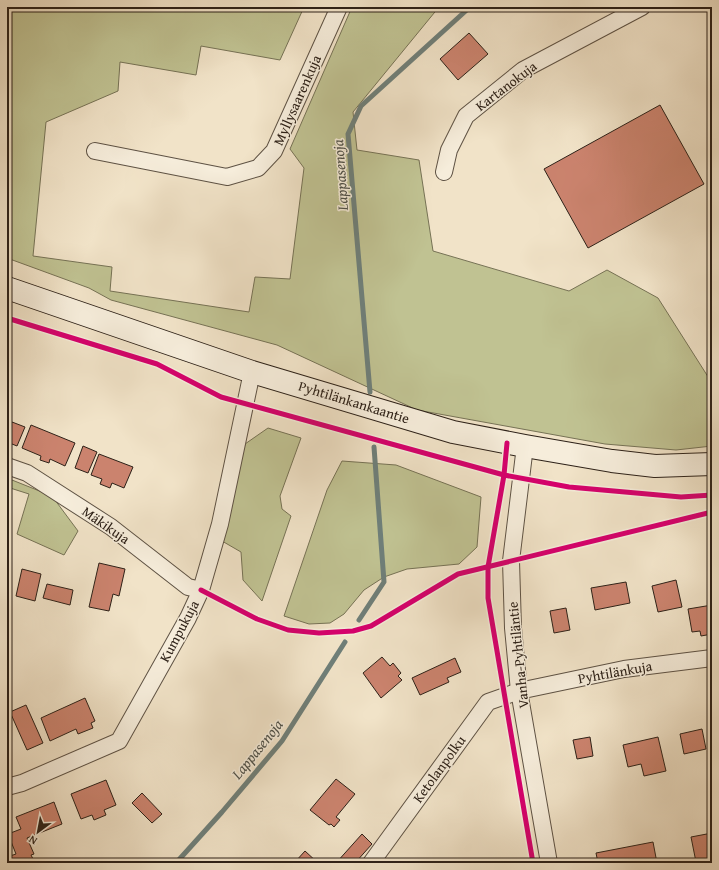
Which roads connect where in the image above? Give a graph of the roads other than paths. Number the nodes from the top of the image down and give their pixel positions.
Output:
1 (339, 7) edge
2 (642, 7) edge
3 (95, 151) dead end
4 (444, 172) dead end
5 (7, 288) edge
6 (252, 372) junction
7 (525, 446) junction
8 (712, 464) edge
9 (7, 466) edge
10 (201, 590) junction
11 (712, 658) edge
12 (519, 691) junction
13 (7, 787) edge
14 (371, 863) edge
15 (549, 863) edge

1 - 3 street, Myllysaarenkuja
2 - 4 street, Kartanokuja
5 - 6 street, Pyhtilänkankaantie
6 - 7 street, Pyhtilänkankaantie
6 - 10 street, Kumpukuja
7 - 8 street, Pyhtilänkankaantie
7 - 12 street, Vanha-Pyhtiläntie
9 - 10 street, Mäkikuja
10 - 13 street, Kumpukuja
11 - 12 street, Pyhtilänkuja
12 - 14 street, Ketolanpolku
12 - 15 street, Vanha-Pyhtiläntie

